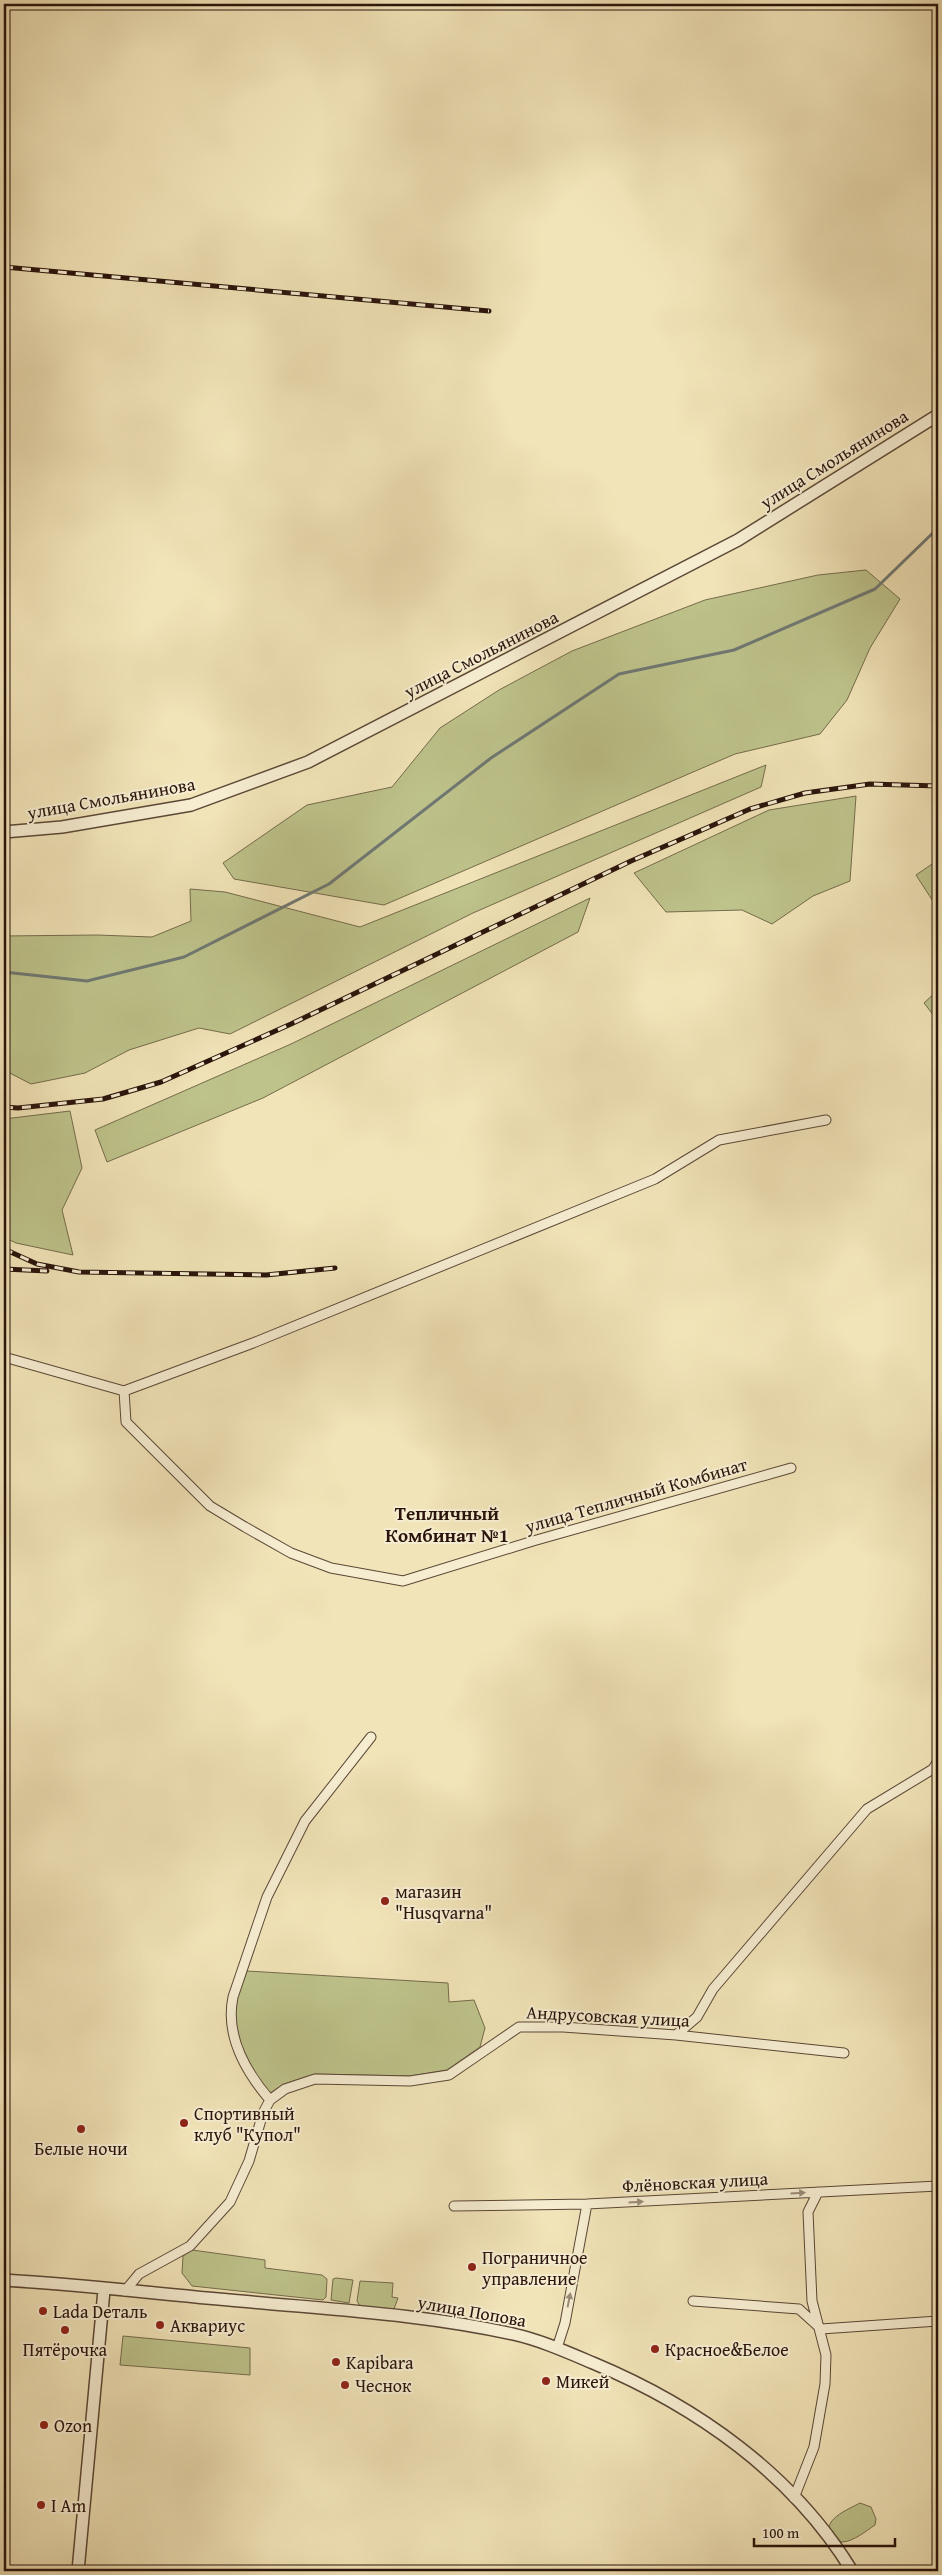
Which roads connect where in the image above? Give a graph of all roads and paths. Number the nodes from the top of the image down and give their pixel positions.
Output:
1 (938, 415) edge
2 (4, 832) edge
3 (826, 1120) dead end
4 (4, 1357) edge
5 (124, 1391) junction
6 (791, 1468) dead end
7 (372, 1737) dead end
8 (938, 1761) edge
9 (676, 2035) junction
10 (844, 2053) dead end
11 (270, 2100) junction
12 (938, 2186) edge
13 (818, 2192) junction
14 (587, 2204) junction
15 (454, 2206) dead end
16 (4, 2280) edge
17 (104, 2290) junction
18 (124, 2291) junction
19 (693, 2301) dead end
20 (938, 2321) edge
21 (821, 2328) junction
22 (557, 2348) junction
23 (794, 2498) junction
24 (78, 2571) edge
25 (852, 2571) edge

1 - 2 street, улица Смольянинова
3 - 5 street
4 - 5 street
5 - 6 street, улица Тепличный Комбинат
7 - 11 street
8 - 9 street
9 - 10 street, Андрусовская улица
9 - 11 street, Андрусовская улица
11 - 18 street
12 - 13 street, Флёновская улица
14 -> 13 street, Флёновская улица
13 - 21 street
14 - 15 street, Флёновская улица
22 -> 14 street
16 - 17 street, улица Попова
17 - 18 street, улица Попова
17 - 24 street
18 - 22 street, улица Попова
19 - 21 street
20 - 21 street
21 - 23 street
22 - 23 street, улица Попова
23 - 25 street, улица Попова

